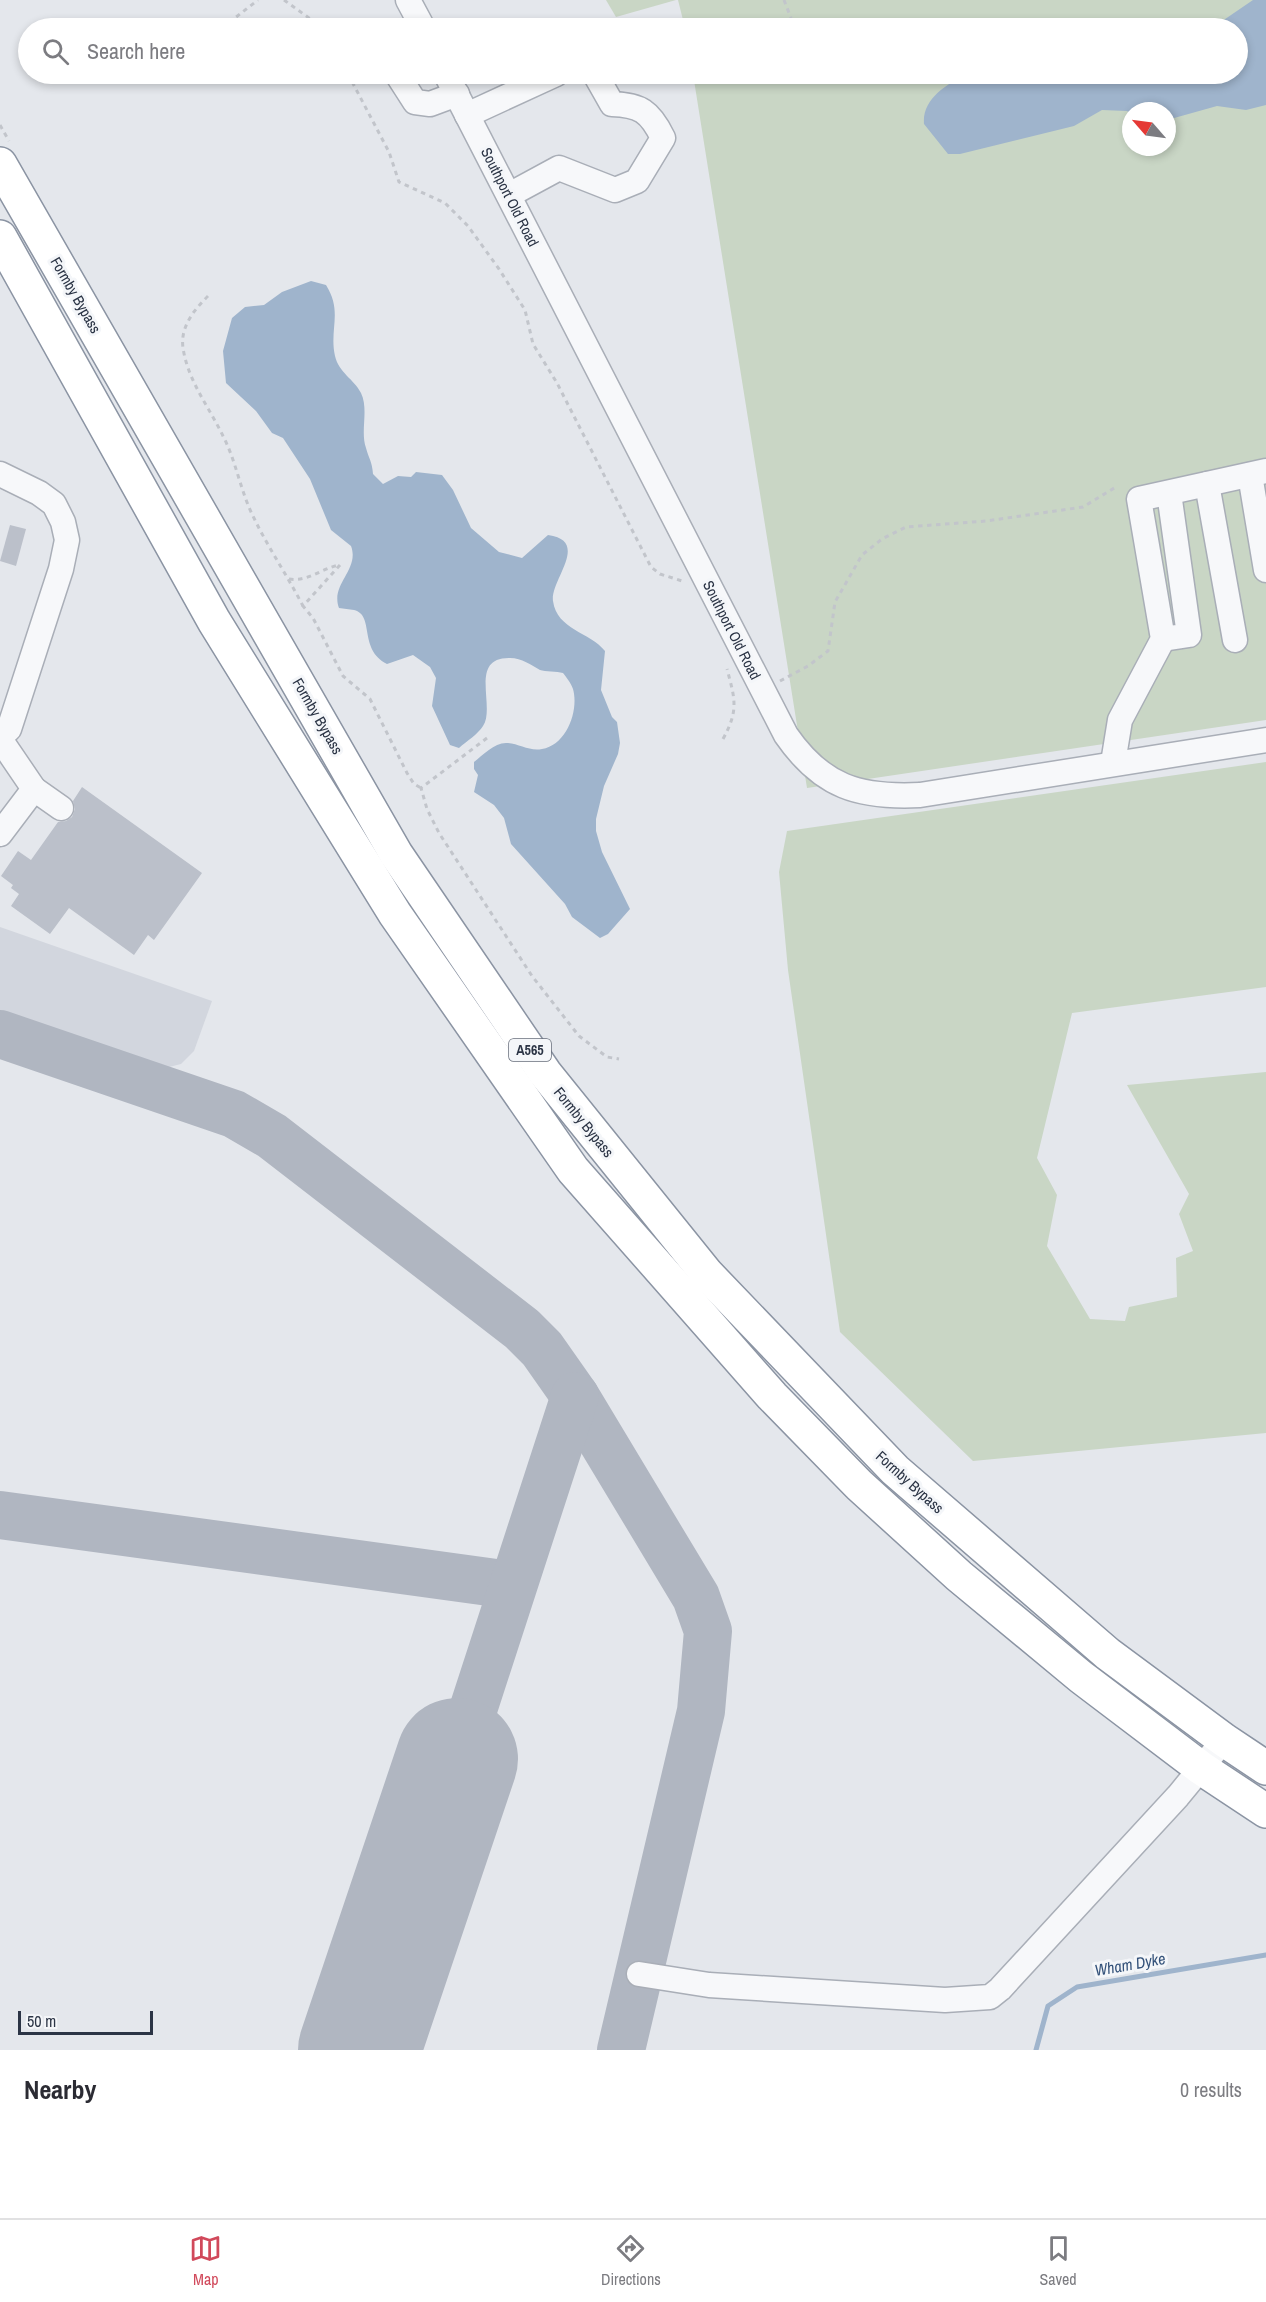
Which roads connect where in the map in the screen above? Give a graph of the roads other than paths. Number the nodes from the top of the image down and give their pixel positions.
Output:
1 (408, 0) edge
2 (418, 18) edge
3 (403, 84) edge
4 (506, 84) edge
5 (601, 84) edge
6 (457, 94) edge
7 (6, 154) edge
8 (509, 195) junction
9 (0, 237) edge
10 (1258, 473) edge
11 (0, 474) edge
12 (1207, 484) junction
13 (1266, 570) edge
14 (1235, 640) dead end
15 (0, 738) edge
16 (1266, 740) edge
17 (1113, 763) junction
18 (34, 789) junction
19 (62, 808) dead end
20 (0, 834) edge
21 (1224, 1740) junction
22 (1201, 1768) junction
23 (1266, 1768) edge
24 (1266, 1811) edge
25 (639, 1974) dead end

1 - 2 street
3 - 6 street
4 - 6 street
5 - 8 street
6 - 8 street, Southport Old Road
7 - 21 highway, Formby Bypass / A565
8 - 17 street, Southport Old Road
9 - 22 highway, A565
10 - 12 street
10 - 13 street
11 - 15 street
12 - 14 street
12 - 17 street
15 - 18 street
16 - 17 street, Southport Old Road
18 - 19 street
18 - 20 street
21 - 22 street
21 - 23 highway, Formby Bypass / A565
22 - 24 highway, A565
22 - 25 street

